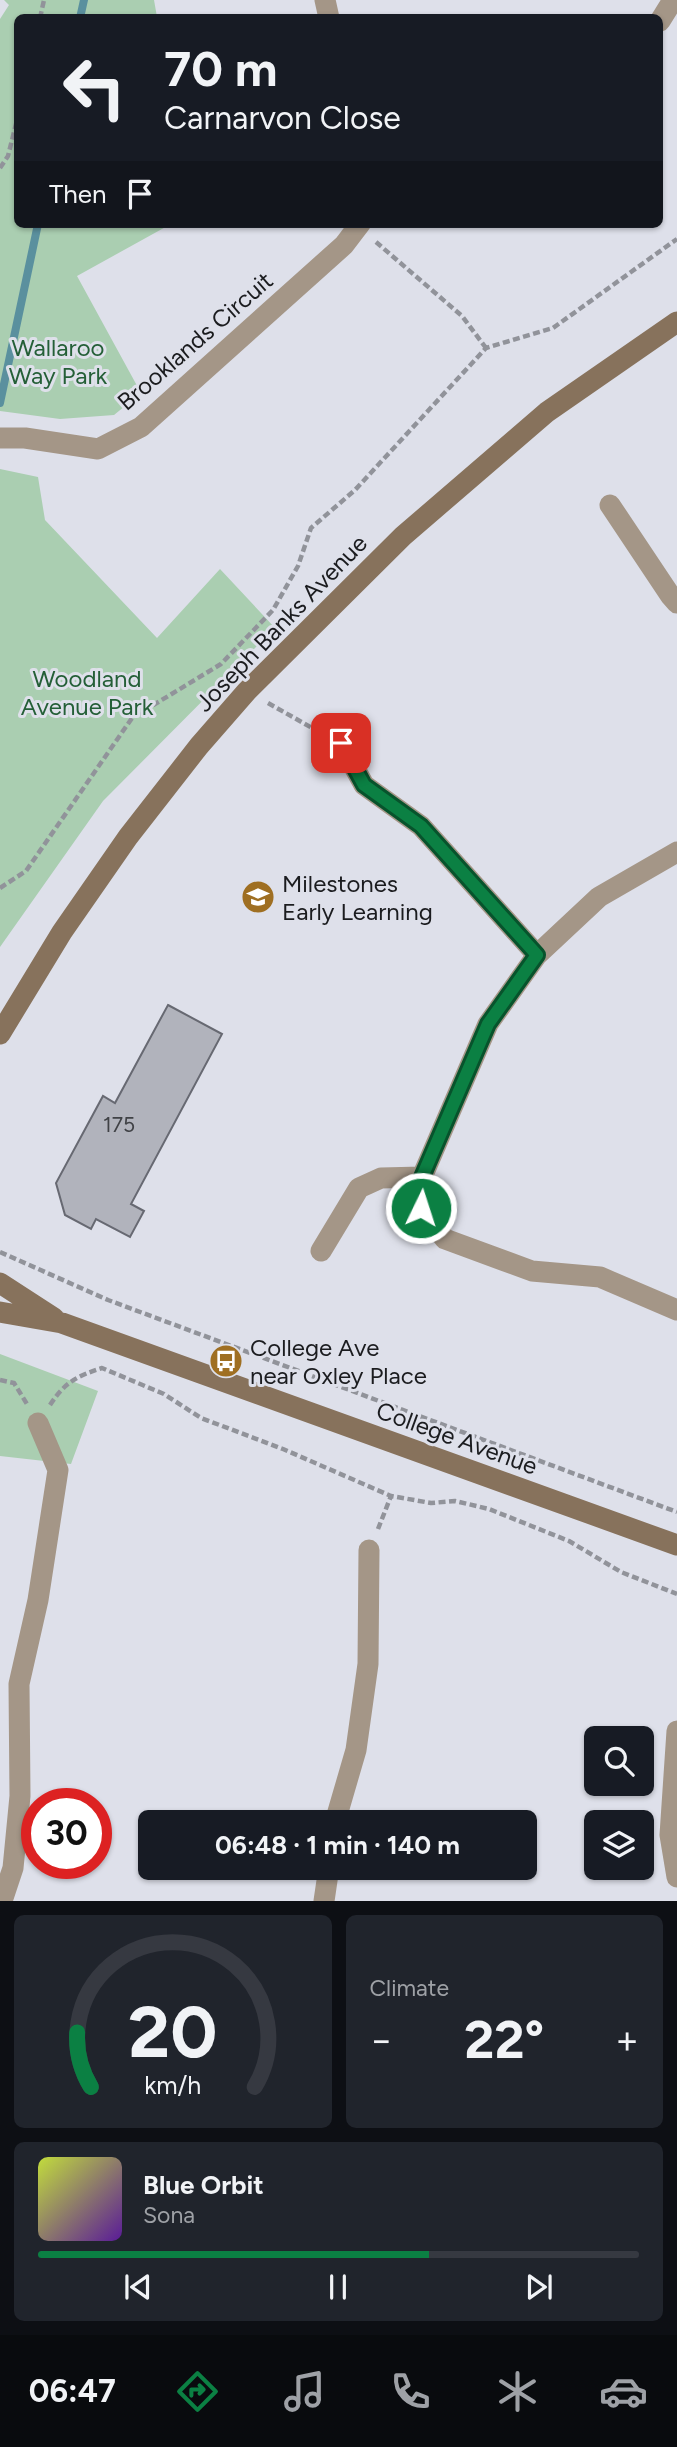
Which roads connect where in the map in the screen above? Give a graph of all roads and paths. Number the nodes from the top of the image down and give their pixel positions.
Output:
1 (674, 0) edge
2 (663, 16) edge
3 (14, 132) edge
4 (0, 168) edge
5 (357, 228) edge
6 (362, 228) edge
7 (677, 239) edge
8 (677, 322) edge
9 (486, 348) junction
10 (0, 438) edge
11 (610, 505) dead end
12 (677, 603) edge
13 (247, 691) junction
14 (341, 743) joint
15 (677, 852) edge
16 (0, 888) edge
17 (537, 955) junction
18 (0, 1034) edge
19 (422, 1177) junction
20 (321, 1251) dead end
21 (0, 1252) edge
22 (0, 1283) edge
23 (677, 1310) edge
24 (0, 1312) edge
25 (62, 1323) junction
26 (63, 1386) dead end
27 (38, 1423) dead end
28 (391, 1496) junction
29 (677, 1512) edge
30 (677, 1545) edge
31 (369, 1550) joint
32 (677, 1594) edge
33 (677, 1731) edge
34 (338, 1810) edge
35 (677, 1877) edge
36 (326, 1880) edge
37 (2, 1901) edge
38 (324, 1901) edge

1 - 2 street
3 - 4 path
5 - 10 street, Brooklands Circuit
6 - 9 path
7 - 9 path
8 - 13 street, Joseph Banks Avenue
9 - 16 path
11 - 12 street
13 - 14 path
13 - 18 street, Joseph Banks Avenue
14 - 17 street
15 - 17 street
17 - 19 street
19 - 20 street
19 - 23 street
21 - 29 path
22 - 25 street, College Avenue
24 - 25 street, College Avenue
25 - 30 street, College Avenue
26 - 28 path
27 - 37 street
28 - 31 path
28 - 32 path
31 - 34 street
33 - 35 street
36 - 38 street

